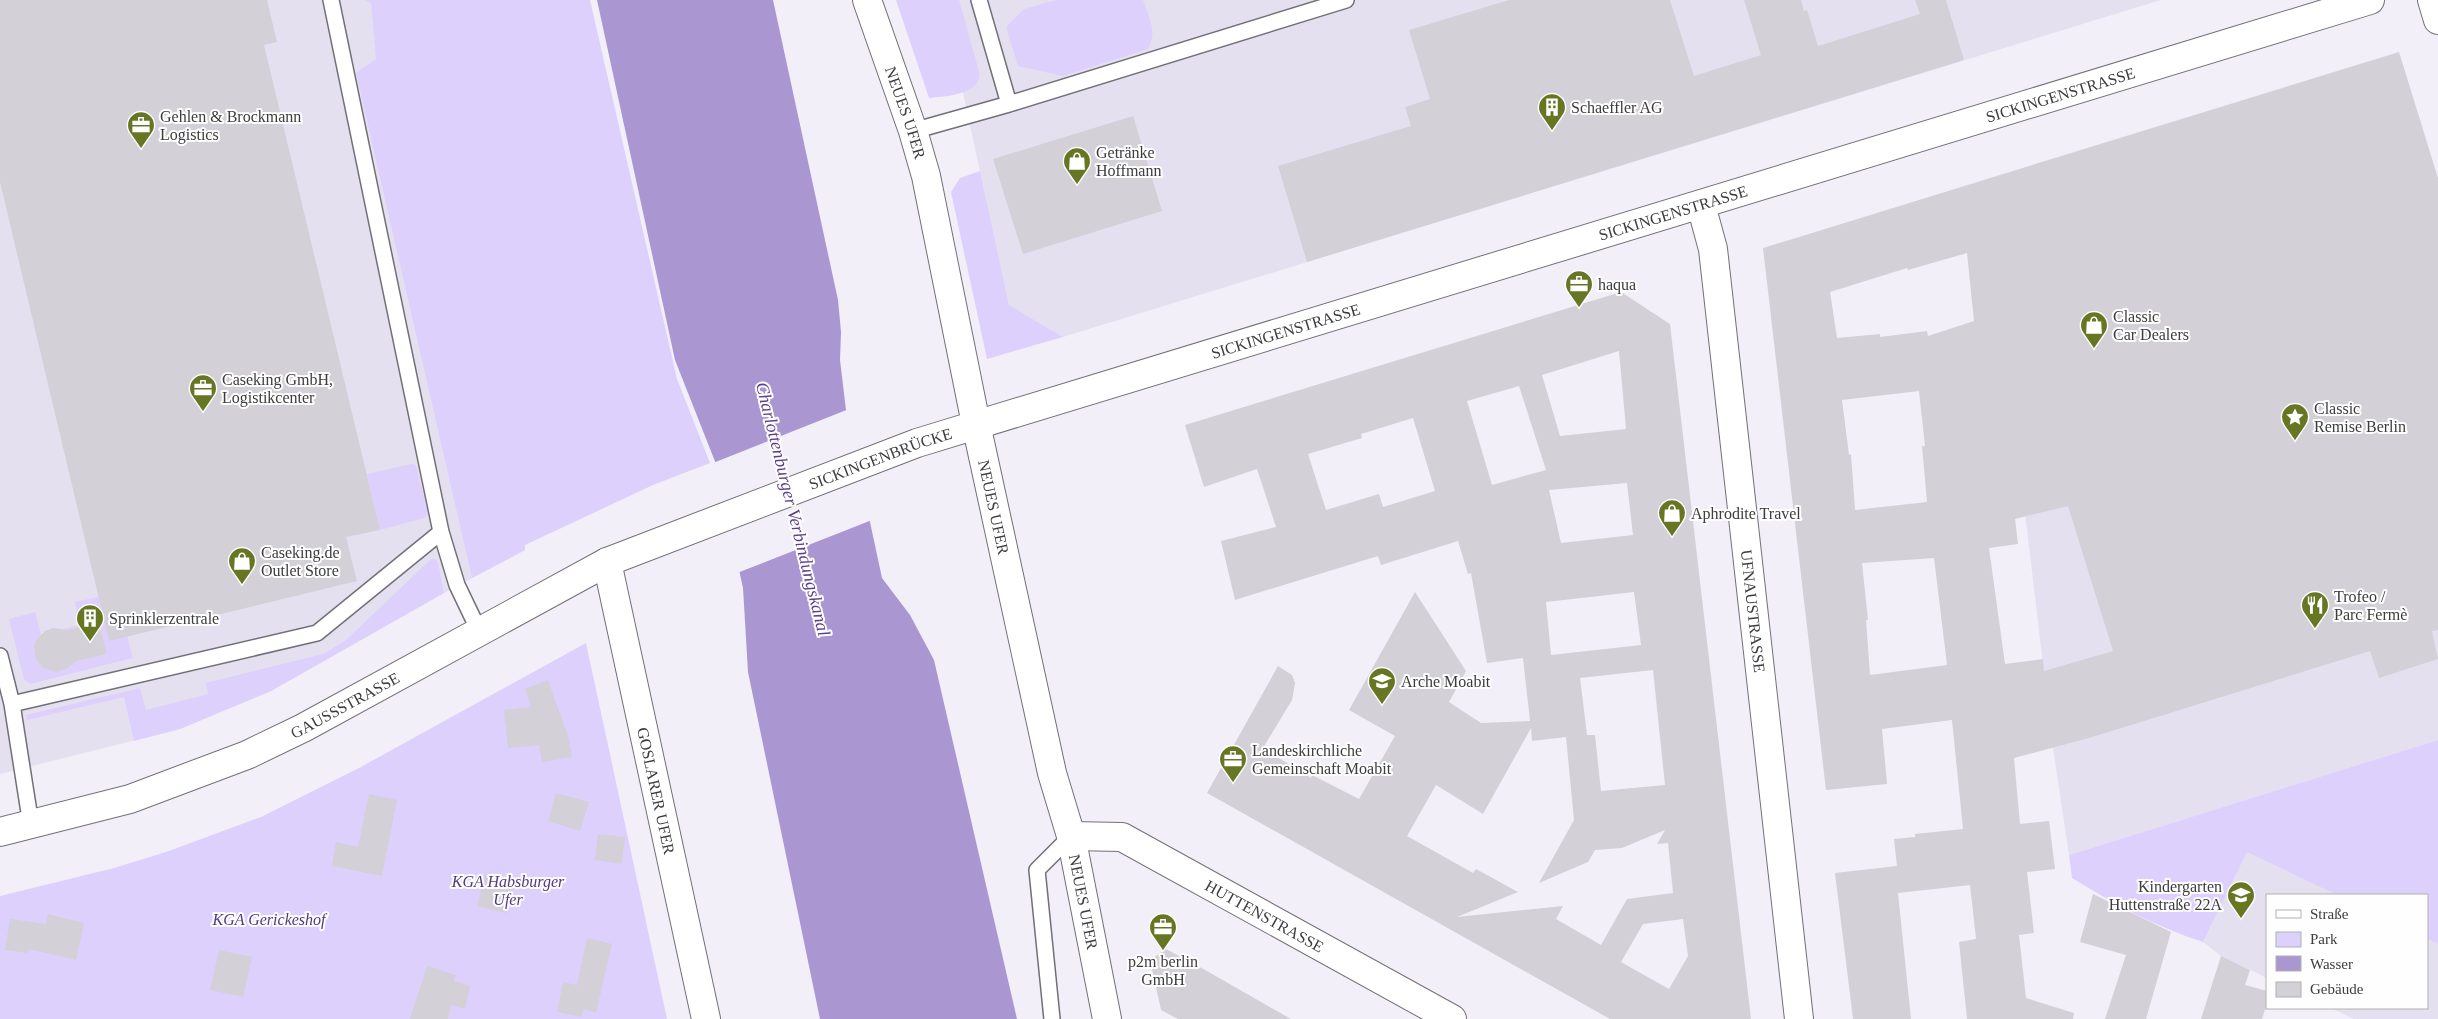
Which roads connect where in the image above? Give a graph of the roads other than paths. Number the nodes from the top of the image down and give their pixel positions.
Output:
1 (331, 0) edge
2 (867, 0) edge
3 (979, 0) edge
4 (1346, 0) edge
5 (2370, 0) edge
6 (2432, 0) edge
7 (2438, 20) edge
8 (1009, 104) junction
9 (913, 131) junction
10 (1701, 205) junction
11 (976, 424) junction
12 (441, 532) junction
13 (672, 538) joint
14 (607, 562) junction
15 (479, 631) junction
16 (0, 656) edge
17 (12, 704) junction
18 (31, 825) junction
19 (0, 832) edge
20 (1071, 836) junction
21 (706, 1019) edge
22 (1052, 1019) edge
23 (1107, 1019) edge
24 (1452, 1019) edge
25 (1799, 1019) edge

1 - 12 lane
2 - 9 street, NEUES UFER
3 - 8 lane
4 - 8 lane
5 - 10 street, SICKINGENSTRASSE
6 - 7 street
8 - 9 lane
9 - 11 street, NEUES UFER
10 - 11 street, SICKINGENSTRASSE
10 - 25 street, UFNAUSTRASSE
11 - 13 street, SICKINGENBRÜCKE
11 - 20 street, NEUES UFER
12 - 15 lane
12 - 17 lane
13 - 14 street, GAUSSSTRASSE
14 - 15 street, GAUSSSTRASSE
14 - 21 street, GOSLARER UFER
15 - 18 street, GAUSSSTRASSE
16 - 17 lane
17 - 18 lane
18 - 19 street, GAUSSSTRASSE
20 - 22 lane
20 - 23 street, NEUES UFER
20 - 24 street, HUTTENSTRASSE

